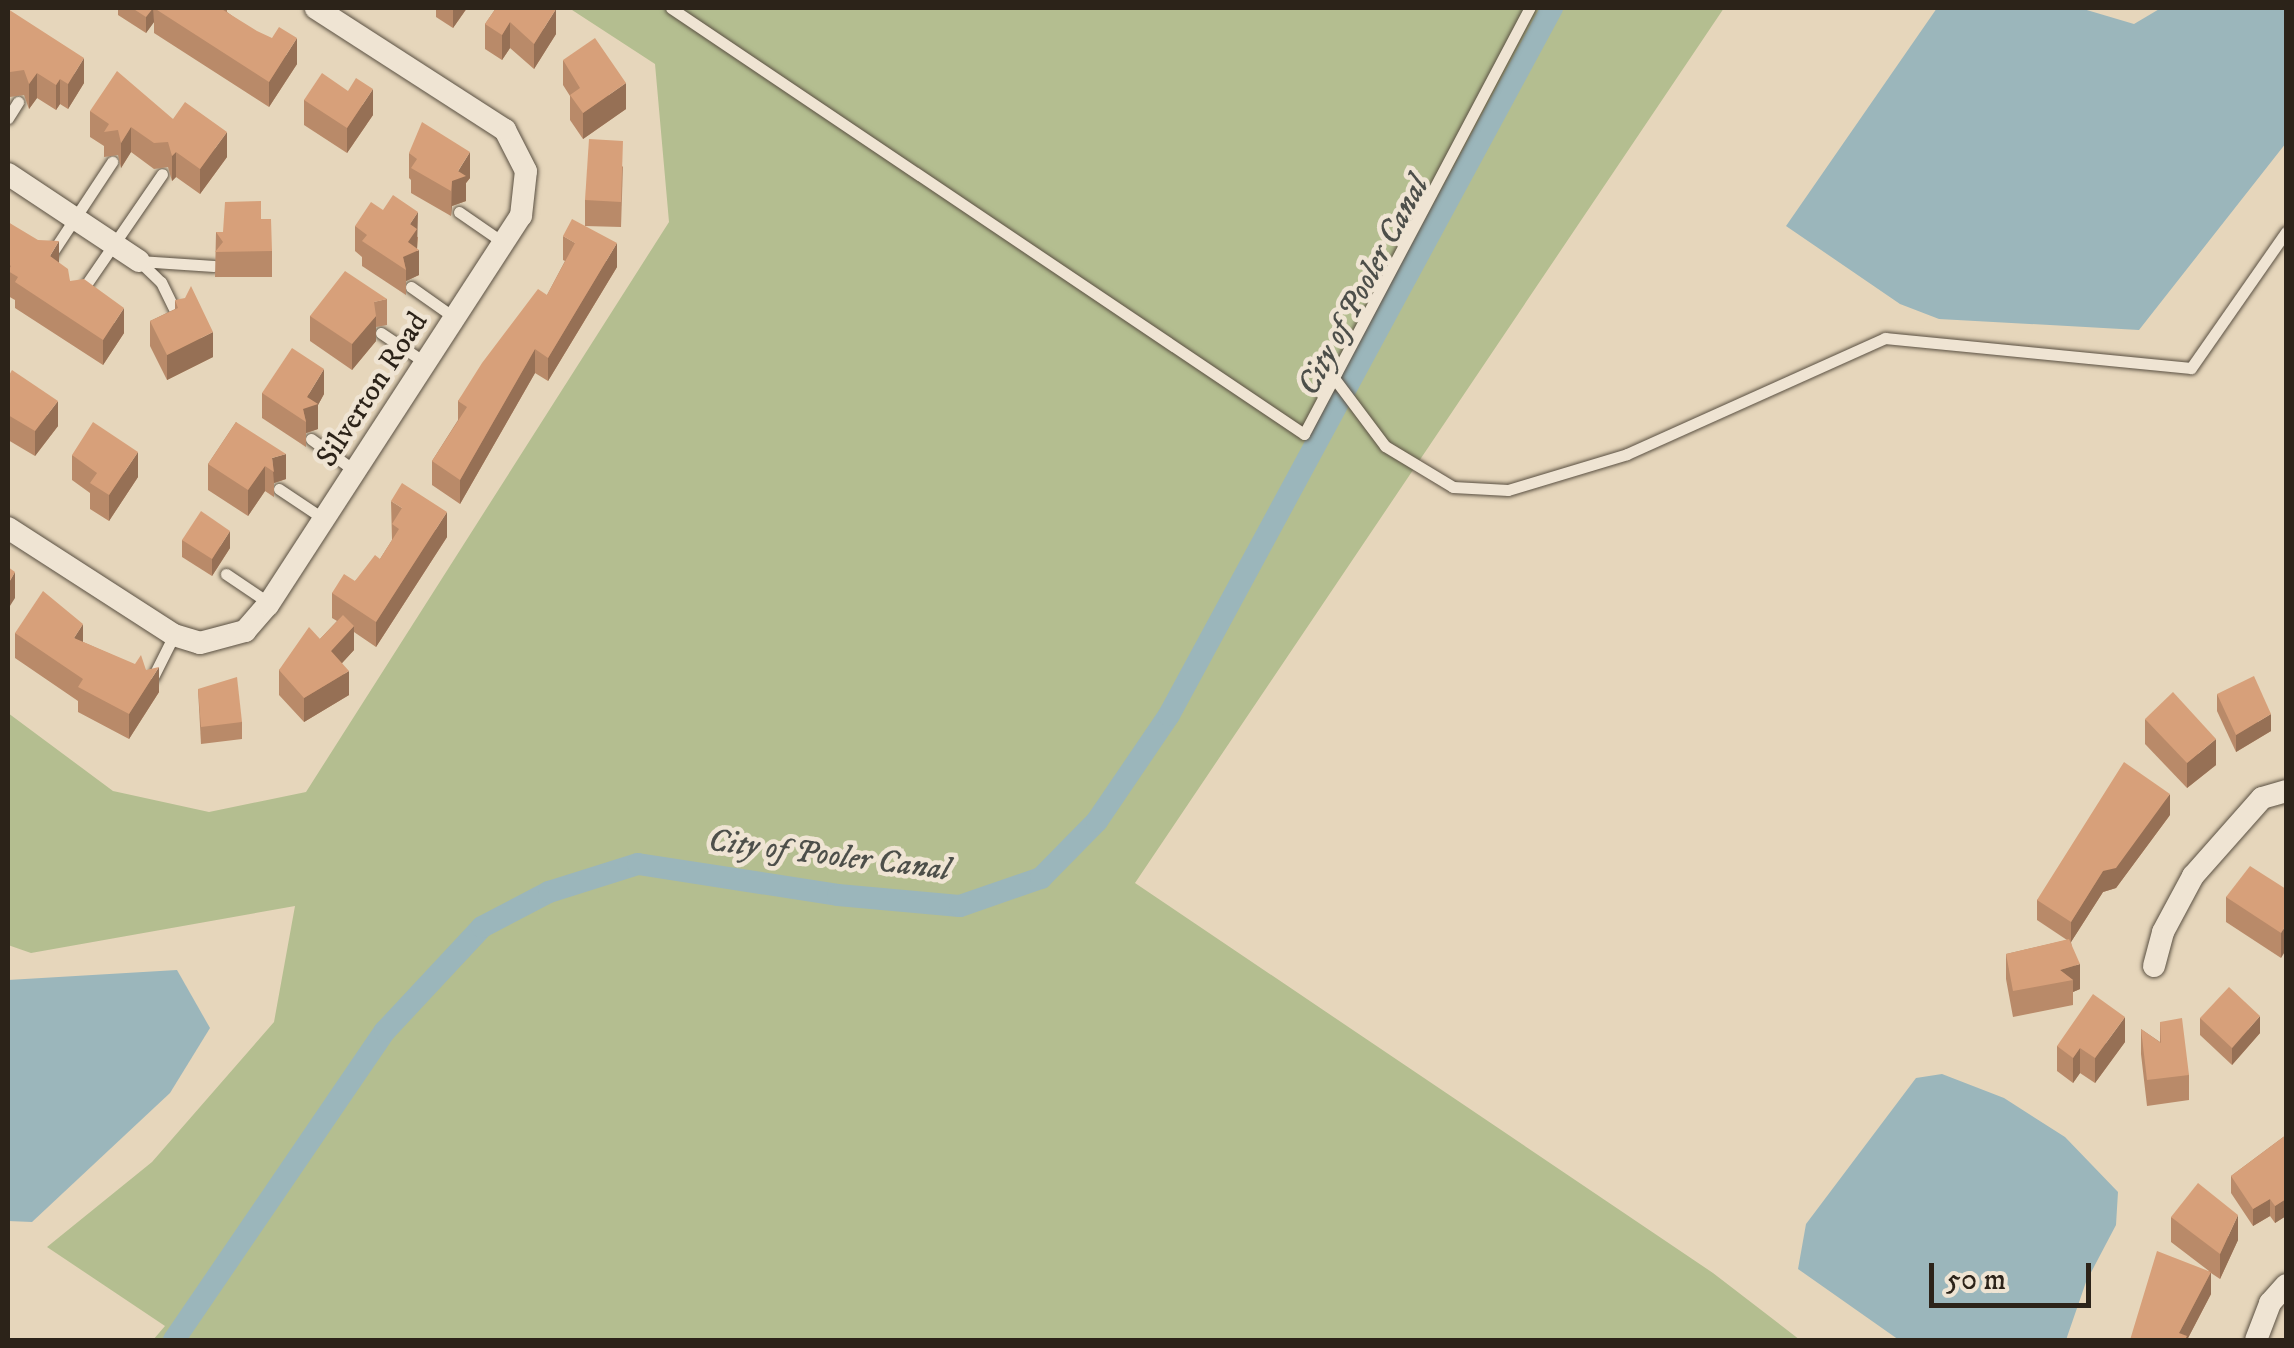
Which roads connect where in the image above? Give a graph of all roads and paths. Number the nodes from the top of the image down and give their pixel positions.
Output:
1 (316, 8) edge
2 (671, 8) edge
3 (1530, 8) edge
4 (18, 102) dead end
5 (8, 118) edge
6 (112, 162) dead end
7 (8, 174) edge
8 (162, 174) dead end
9 (459, 212) dead end
10 (75, 219) junction
11 (2286, 232) edge
12 (112, 243) junction
13 (504, 243) junction
14 (48, 259) edge
15 (139, 261) junction
16 (214, 266) edge
17 (411, 287) dead end
18 (76, 300) edge
19 (178, 317) edge
20 (455, 318) junction
21 (381, 333) dead end
22 (426, 363) junction
23 (1334, 378) junction
24 (311, 439) dead end
25 (355, 471) junction
26 (280, 489) dead end
27 (324, 519) junction
28 (8, 528) edge
29 (226, 574) dead end
30 (269, 603) junction
31 (174, 635) junction
32 (149, 686) edge
33 (2286, 792) edge
34 (2154, 966) dead end
35 (2286, 1284) edge
36 (2256, 1340) edge

1 - 13 street, Silverton Road
2 - 23 lane
3 - 23 lane
4 - 5 lane
6 - 10 lane
7 - 10 street
8 - 12 lane
9 - 13 lane
10 - 12 street
10 - 14 lane
11 - 23 lane
12 - 15 street
12 - 18 lane
13 - 20 street, Silverton Road
15 - 16 lane
15 - 19 lane
17 - 20 lane
20 - 22 street, Silverton Road
21 - 22 lane
22 - 25 street, Silverton Road
24 - 25 lane
25 - 27 street, Silverton Road
26 - 27 lane
27 - 30 street, Silverton Road
28 - 31 street, Silverton Road
29 - 30 lane
30 - 31 street, Silverton Road
31 - 32 lane
33 - 34 street
35 - 36 street

